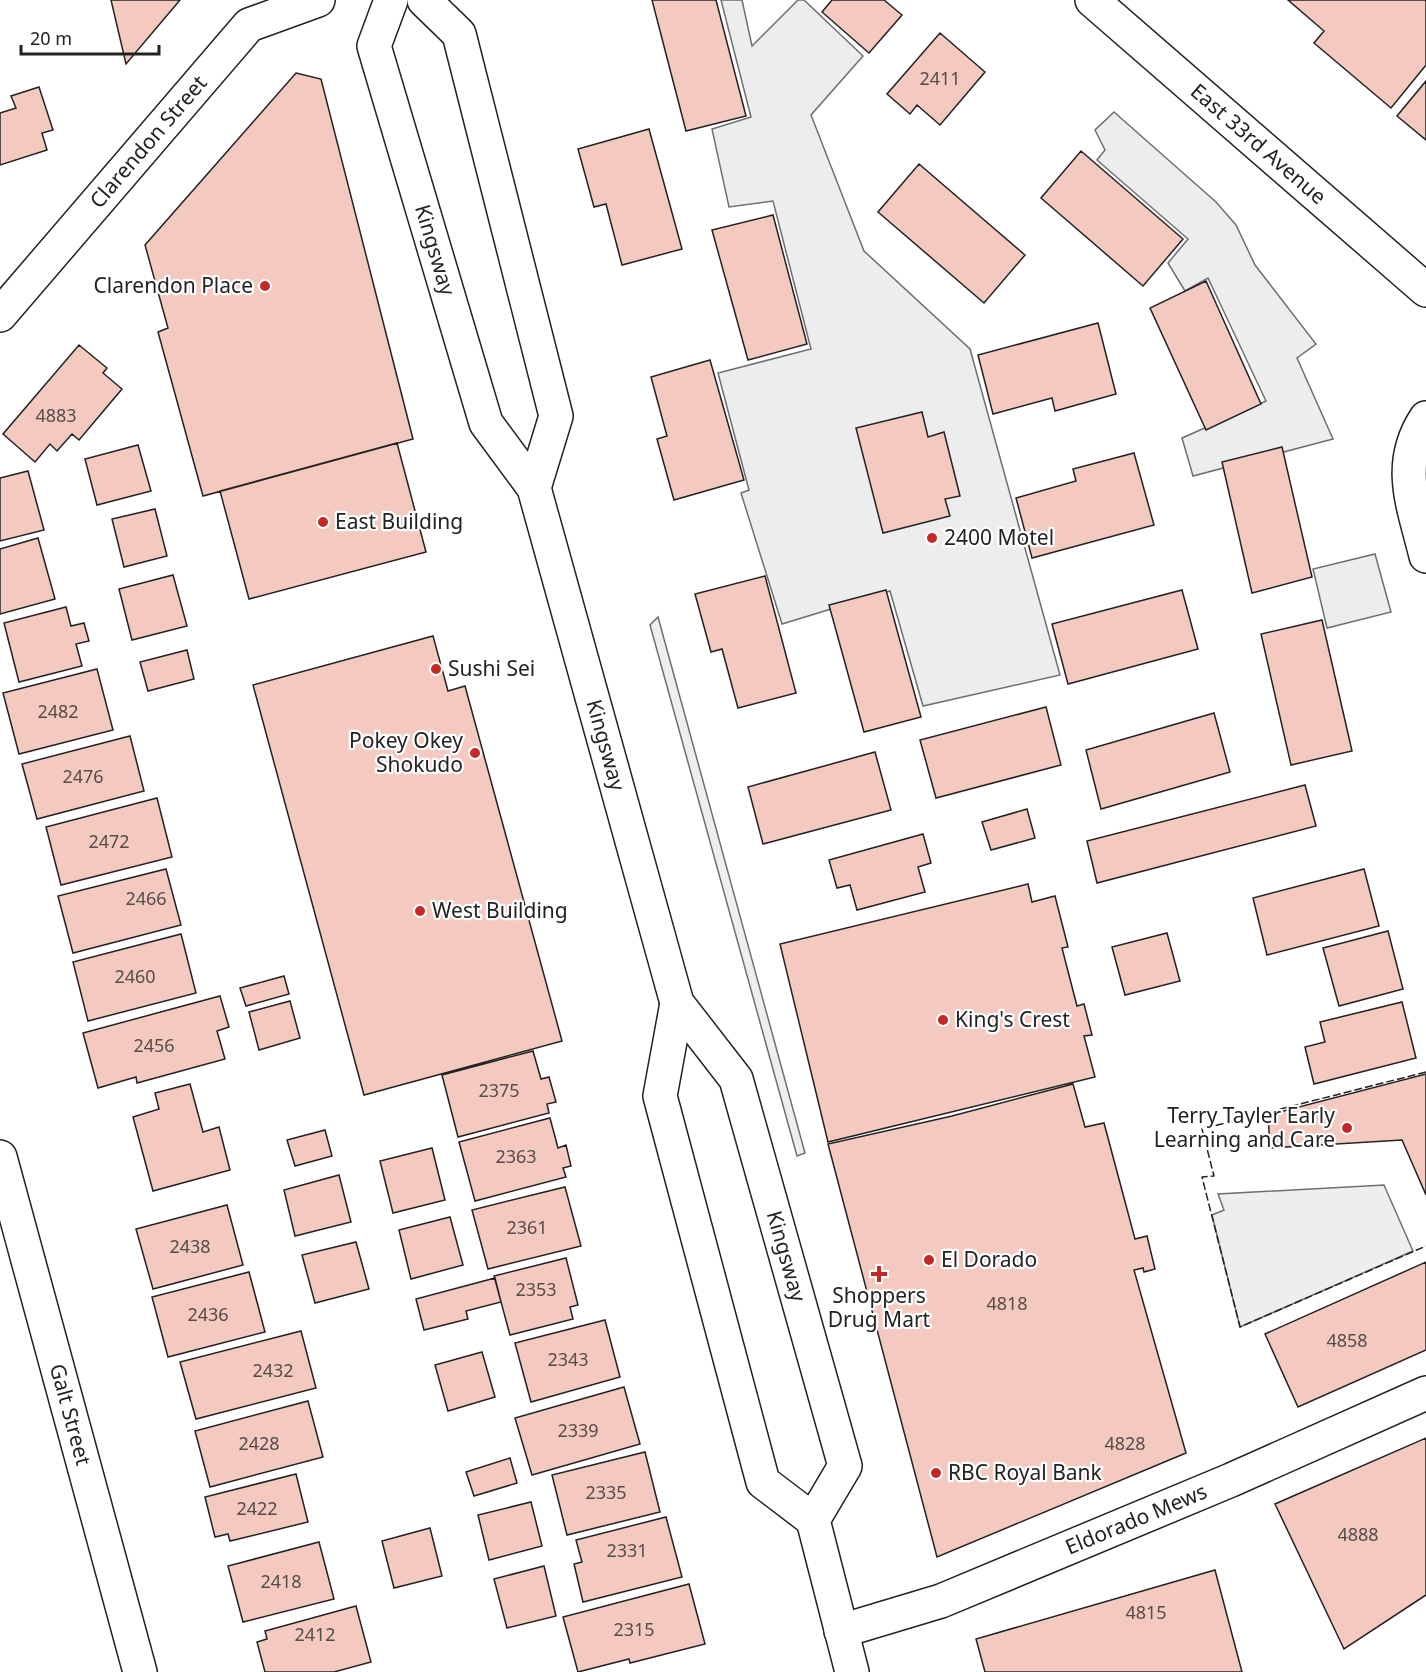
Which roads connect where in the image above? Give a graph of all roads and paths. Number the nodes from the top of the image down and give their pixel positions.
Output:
1 (318, 0) edge
2 (391, 0) edge
3 (424, 0) edge
4 (1092, 0) edge
5 (1426, 290) edge
6 (0, 315) edge
7 (1426, 417) edge
8 (534, 488) junction
9 (1426, 556) edge
10 (677, 1003) junction
11 (0, 1157) edge
12 (1426, 1393) edge
13 (813, 1520) junction
14 (841, 1631) junction
15 (140, 1672) edge
16 (852, 1672) edge

1 - 6 main road, Clarendon Street
2 - 8 main road, Kingsway
3 - 8 main road
4 - 5 main road, East 33rd Avenue
7 - 9 main road
8 - 10 main road, Kingsway
10 - 13 main road, Kingsway
10 - 13 main road, Kingsway
11 - 15 main road, Galt Street
12 - 14 main road, Eldorado Mews
13 - 14 main road
14 - 16 main road

